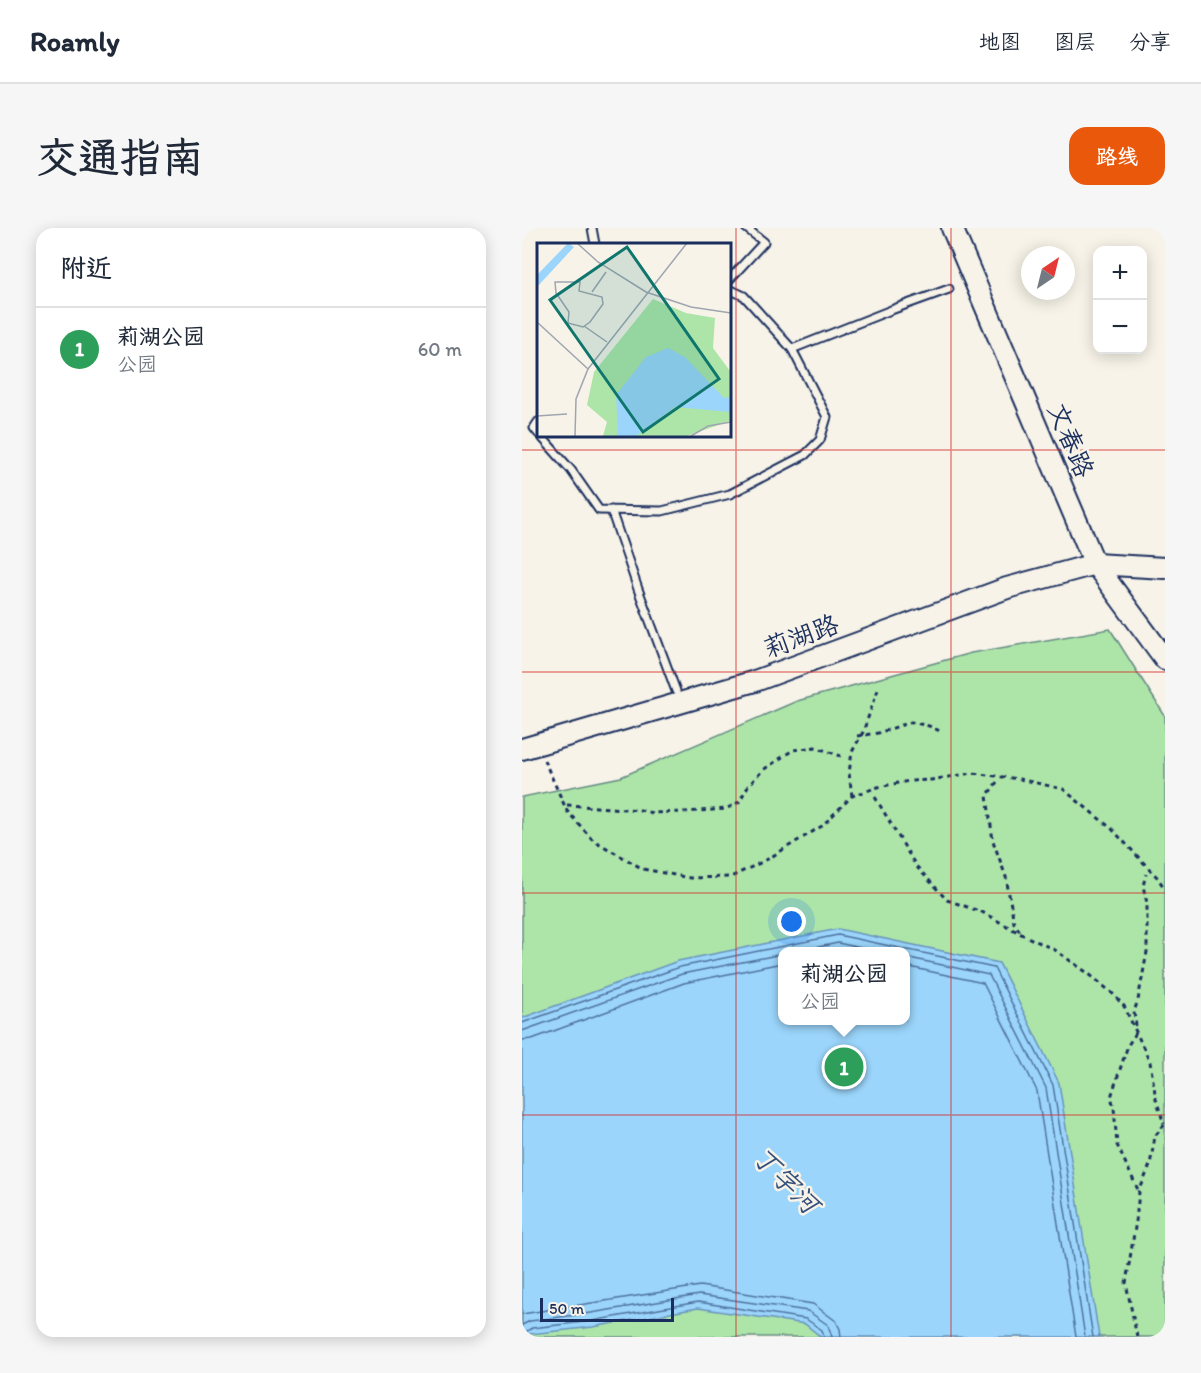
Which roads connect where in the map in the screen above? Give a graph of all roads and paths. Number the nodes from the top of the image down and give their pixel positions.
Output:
1 (592, 228) edge
2 (746, 228) edge
3 (952, 228) edge
4 (595, 243) edge
5 (730, 279) edge
6 (949, 289) dead end
7 (730, 290) edge
8 (792, 349) junction
9 (541, 436) edge
10 (611, 510) junction
11 (1095, 564) junction
12 (1165, 568) edge
13 (1165, 659) edge
14 (878, 689) dead end
15 (676, 691) dead end
16 (942, 732) dead end
17 (857, 736) dead end
18 (530, 746) edge
19 (841, 756) dead end
20 (997, 782) dead end
21 (852, 796) junction
22 (874, 797) dead end
23 (567, 806) dead end
24 (1146, 874) dead end
25 (1165, 889) edge
26 (1023, 935) junction
27 (1137, 1033) junction
28 (1165, 1124) edge
29 (1139, 1192) junction
30 (1137, 1337) edge

1 - 4 lane
2 - 5 lane
3 - 11 street, 文春路
6 - 8 lane
7 - 8 lane
8 - 10 lane
9 - 10 lane
10 - 15 lane
11 - 12 street, 莉湖路
11 - 13 street, 文春路
11 - 18 street, 莉湖路
14 - 21 path
16 - 17 path
18 - 21 path
19 - 23 path
20 - 26 path
21 - 25 path
22 - 26 path
24 - 27 path
26 - 27 path
27 - 28 path
27 - 29 path
28 - 29 path
29 - 30 path

